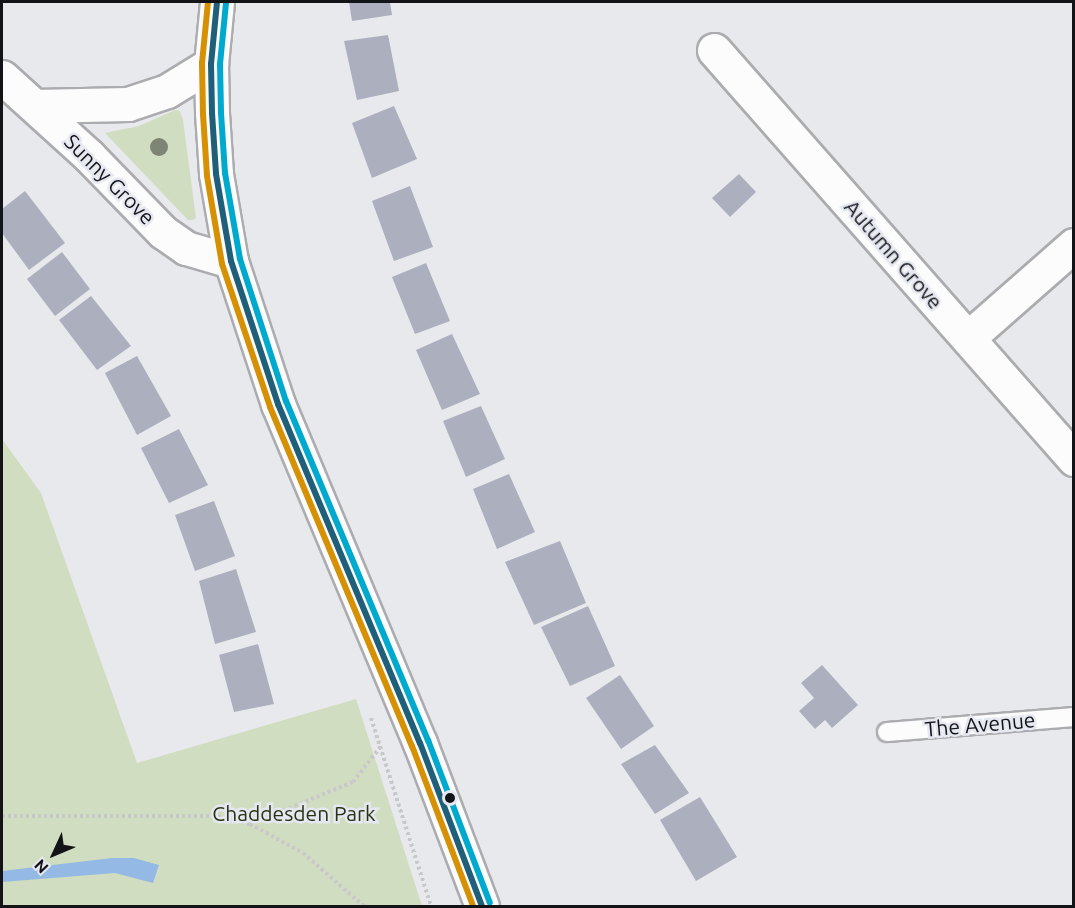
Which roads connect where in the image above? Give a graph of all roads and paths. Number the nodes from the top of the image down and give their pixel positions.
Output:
1 (218, 2) edge
2 (714, 50) dead end
3 (211, 64) junction
4 (2, 77) edge
5 (35, 106) junction
6 (1074, 245) edge
7 (231, 261) junction
8 (968, 338) junction
9 (1074, 459) edge
10 (1074, 717) edge
11 (887, 732) dead end
12 (2, 816) edge
13 (250, 824) junction
14 (364, 906) edge
15 (430, 906) edge
16 (482, 906) edge

1 - 3 street
2 - 8 street, Autumn Grove
3 - 5 street
3 - 7 street
4 - 5 street, Sunny Grove
5 - 7 street, Sunny Grove
6 - 8 street
7 - 16 street
8 - 9 street, Autumn Grove
10 - 11 lane, The Avenue
12 - 13 path
13 - 14 path
13 - 15 path

